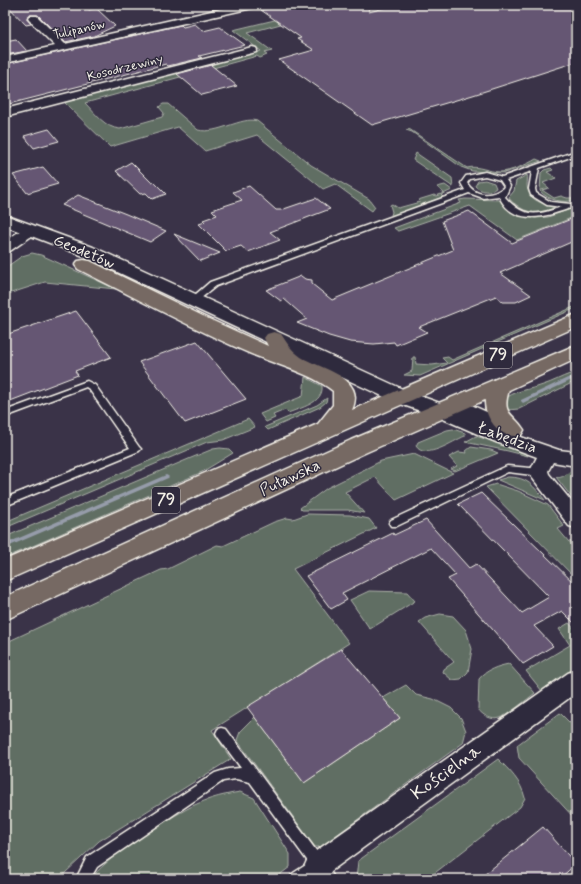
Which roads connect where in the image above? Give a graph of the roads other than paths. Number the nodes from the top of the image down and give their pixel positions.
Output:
1 (252, 5) edge
2 (33, 18) dead end
3 (63, 48) junction
4 (252, 50) dead end
5 (5, 60) edge
6 (5, 113) edge
7 (576, 153) edge
8 (536, 167) junction
9 (502, 179) junction
10 (469, 191) junction
11 (503, 192) junction
12 (574, 205) edge
13 (5, 220) edge
14 (15, 238) edge
15 (84, 265) junction
16 (162, 287) junction
17 (192, 301) junction
18 (576, 320) edge
19 (274, 338) junction
20 (576, 351) edge
21 (303, 365) junction
22 (500, 385) junction
23 (411, 393) junction
24 (448, 408) junction
25 (5, 414) edge
26 (326, 429) junction
27 (513, 430) junction
28 (550, 449) junction
29 (576, 453) edge
30 (576, 459) edge
31 (539, 471) junction
32 (5, 502) edge
33 (576, 521) edge
34 (394, 522) dead end
35 (5, 571) edge
36 (5, 609) edge
37 (576, 680) edge
38 (222, 733) dead end
39 (253, 776) junction
40 (323, 872) edge
41 (83, 879) edge
42 (297, 879) edge

1 - 3 street, Tulipanów
2 - 3 street
3 - 5 street, Tulipanów
4 - 6 street, Kosodrzewiny
7 - 8 lane
8 - 9 lane
8 - 12 lane
9 - 10 lane
9 - 11 lane
10 - 11 lane
10 - 17 lane
11 - 12 lane
13 - 14 street, Geodetów
14 - 15 street, Geodetów
14 - 16 street, Geodetów
15 - 16 street, Geodetów
15 - 21 main road
16 - 17 street, Geodetów
17 - 19 street, Geodetów
18 - 23 main road, Puławska / 79
19 - 21 main road
19 - 23 street, Geodetów
20 - 22 main road, Puławska / 79
21 - 26 main road
22 - 24 main road, Puławska / 79
22 - 27 main road
23 - 24 street, Geodetów
23 - 26 main road, Puławska / 79
24 - 27 street, Łabędzia
24 - 28 street, Łabędzia
24 - 36 main road, Puławska / 79
25 - 32 lane
26 - 35 main road, Puławska / 79
27 - 28 street, Łabędzia
28 - 29 street, Łabędzia
28 - 30 street, Łabędzia
28 - 31 street
31 - 33 street
31 - 34 lane
37 - 40 street, Kościelna
38 - 39 lane
39 - 40 lane
39 - 41 lane
40 - 42 lane

